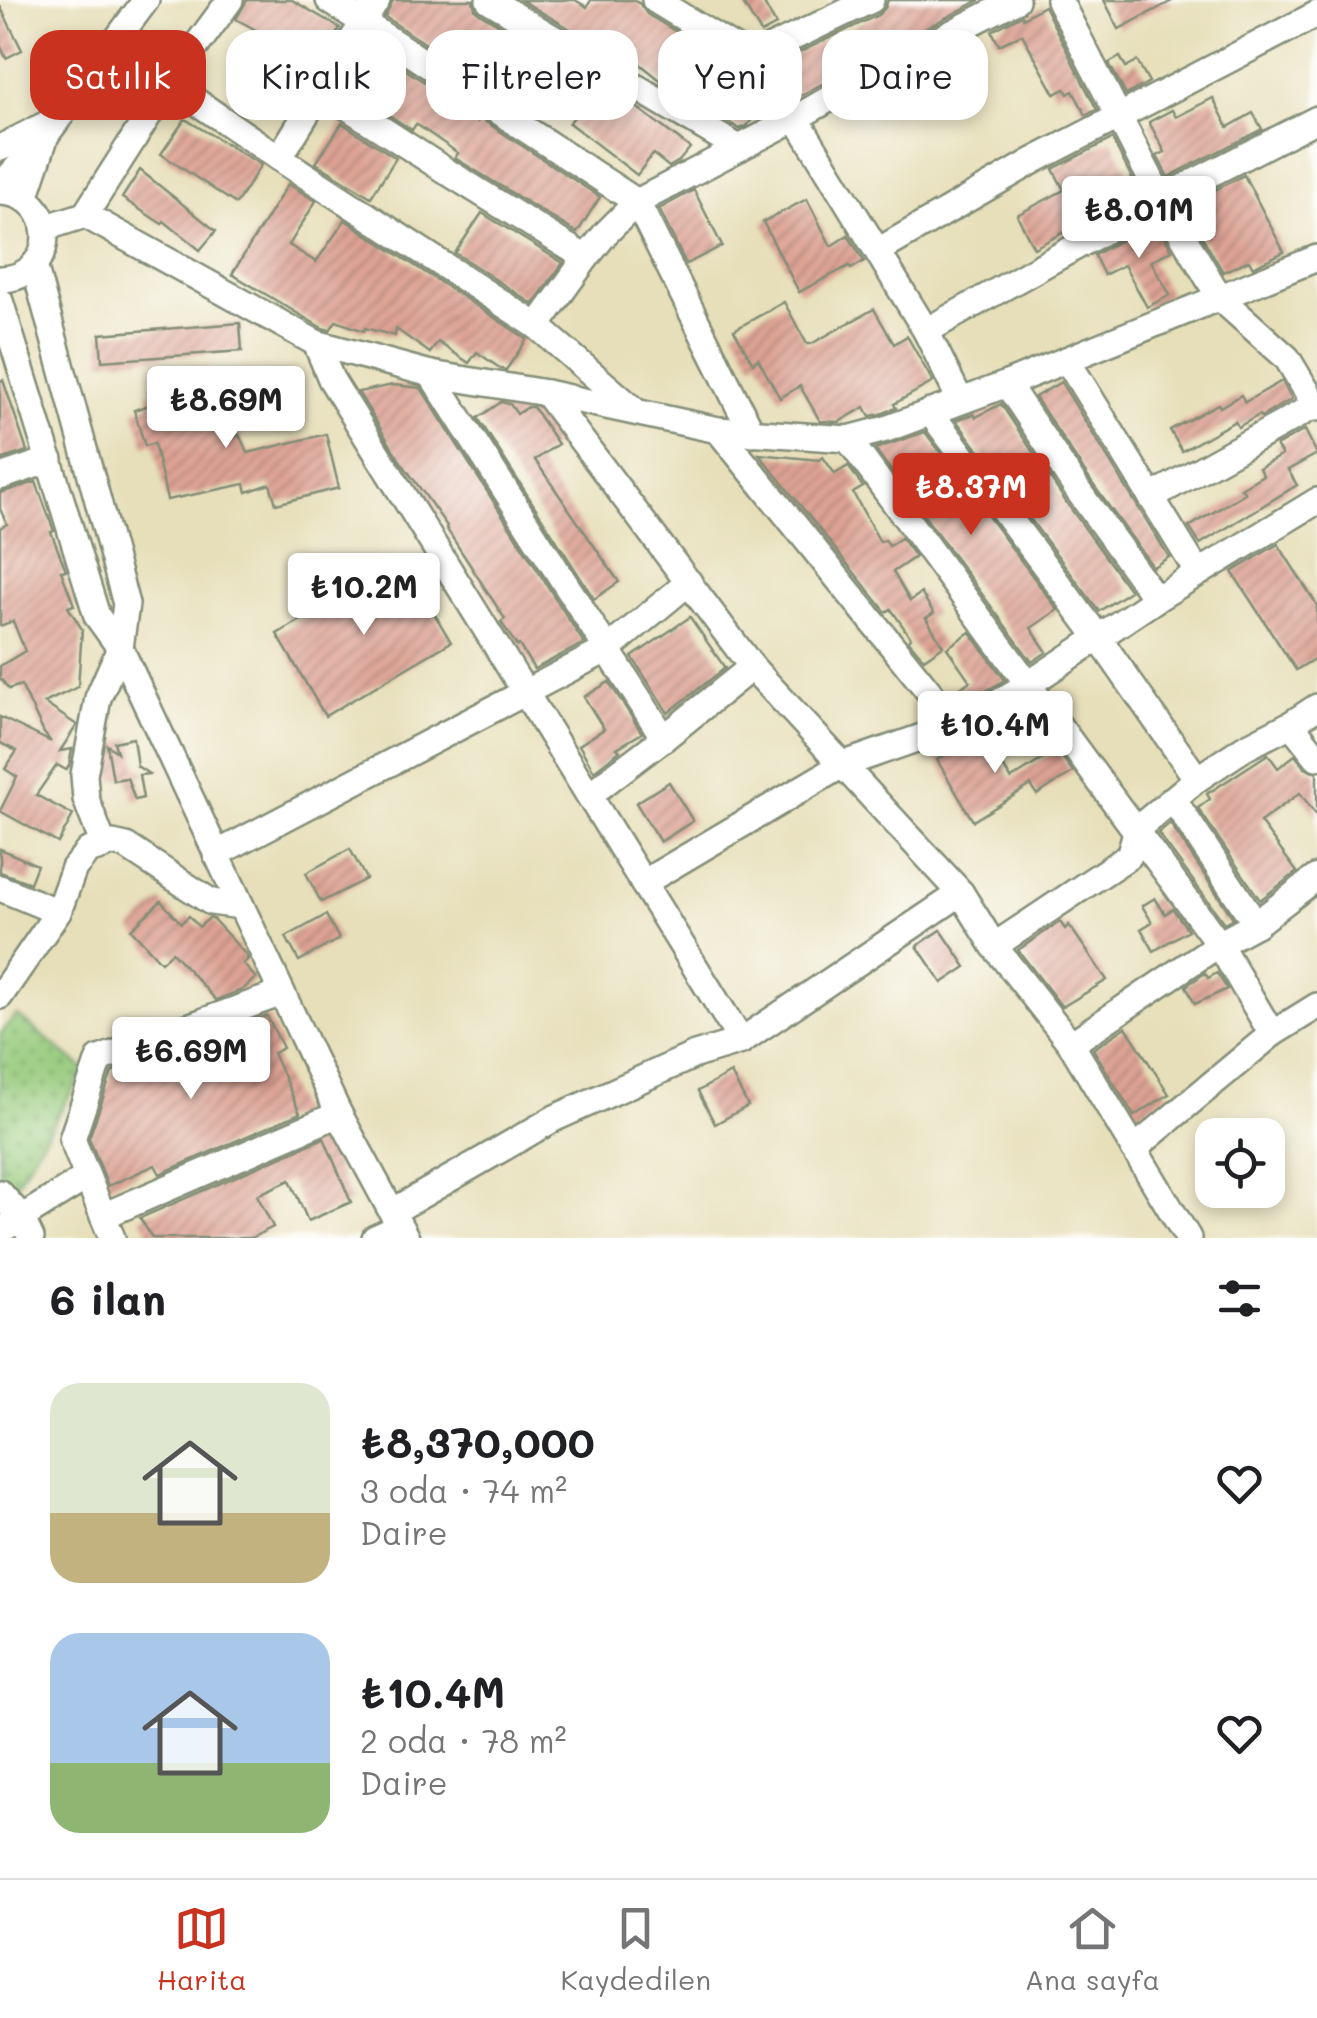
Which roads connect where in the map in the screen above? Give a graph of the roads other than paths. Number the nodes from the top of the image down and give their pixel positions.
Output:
1 (146, 0) edge
2 (230, 0) edge
3 (329, 0) edge
4 (489, 0) edge
5 (871, 0) edge
6 (1016, 0) edge
7 (1059, 0) edge
8 (672, 4) edge
9 (370, 10) edge
10 (1317, 14) edge
11 (710, 30) edge
12 (206, 32) edge
13 (802, 33) edge
14 (206, 109) edge
15 (802, 115) edge
16 (1118, 118) junction
17 (1317, 119) edge
18 (145, 120) edge
19 (302, 120) edge
20 (368, 120) edge
21 (792, 120) edge
22 (797, 120) edge
23 (52, 126) junction
24 (0, 148) edge
25 (738, 148) junction
26 (279, 158) junction
27 (8, 192) edge
28 (1161, 198) junction
29 (637, 202) junction
30 (85, 215) junction
31 (44, 228) junction
32 (878, 251) junction
33 (586, 258) junction
34 (1317, 258) edge
35 (34, 265) junction
36 (0, 278) edge
37 (1220, 298) junction
38 (0, 301) edge
39 (538, 326) junction
40 (926, 331) junction
41 (316, 342) junction
42 (1067, 360) junction
43 (431, 374) junction
44 (12, 377) edge
45 (1007, 384) junction
46 (546, 393) junction
47 (960, 400) junction
48 (1316, 406) edge
49 (930, 412) junction
50 (638, 413) junction
51 (718, 430) junction
52 (752, 433) junction
53 (848, 439) junction
54 (50, 460) junction
55 (0, 477) edge
56 (1152, 497) junction
57 (1317, 501) edge
58 (1198, 573) junction
59 (689, 582) junction
60 (1156, 599) junction
61 (1098, 637) junction
62 (120, 648) junction
63 (608, 649) junction
64 (752, 666) junction
65 (1029, 684) junction
66 (525, 692) junction
67 (1317, 708) edge
68 (1291, 724) junction
69 (956, 726) junction
70 (664, 738) junction
71 (1317, 757) edge
72 (842, 765) junction
73 (1197, 780) junction
74 (589, 796) junction
75 (1173, 799) junction
76 (1136, 829) junction
77 (104, 846) junction
78 (216, 854) junction
79 (1317, 877) edge
80 (643, 883) junction
81 (0, 888) edge
82 (961, 893) junction
83 (241, 906) junction
84 (58, 912) junction
85 (1256, 924) junction
86 (1219, 944) junction
87 (994, 946) junction
88 (282, 994) junction
89 (1, 995) edge
90 (1317, 1006) edge
91 (1272, 1034) junction
92 (741, 1041) junction
93 (1071, 1044) junction
94 (340, 1114) junction
95 (1134, 1150) junction
96 (87, 1178) junction
97 (0, 1193) edge
98 (399, 1226) edge
99 (107, 1227) edge
100 (17, 1229) edge
101 (375, 1238) edge
102 (1188, 1238) edge

1 - 23 street
2 - 12 street
3 - 9 street
4 - 25 street
5 - 13 street
6 - 15 street
7 - 16 street
8 - 11 street
9 - 29 street
10 - 16 street
14 - 26 street
16 - 28 street
16 - 32 street
17 - 28 street
18 - 30 street
19 - 26 street
20 - 33 street
21 - 25 street
22 - 32 street
23 - 24 street
23 - 27 street
25 - 29 street
26 - 39 street
27 - 31 street
28 - 37 street
28 - 40 street
29 - 33 street
29 - 52 street
30 - 31 street
30 - 41 street
31 - 35 street
32 - 40 street
33 - 39 street
34 - 37 street
35 - 36 street
35 - 62 street
37 - 42 street
37 - 48 street
38 - 44 street
39 - 50 street
40 - 47 street
41 - 43 street
41 - 66 street
42 - 45 street
42 - 56 street
43 - 46 street
43 - 63 street
44 - 54 street
45 - 47 street
45 - 60 street
46 - 50 street
46 - 59 street
47 - 49 street
48 - 56 street
49 - 53 street
49 - 61 street
50 - 51 street
51 - 52 street
51 - 69 street
52 - 53 street
53 - 65 street
54 - 55 street
54 - 62 street
56 - 58 street
57 - 58 street
58 - 60 street
59 - 63 street
59 - 64 street
60 - 61 street
61 - 65 street
61 - 73 street
62 - 77 street
62 - 78 street
63 - 66 street
63 - 70 street
64 - 70 street
64 - 72 street
65 - 69 street
65 - 76 street
66 - 74 street
66 - 78 street
67 - 68 street
68 - 71 street
68 - 73 street
69 - 72 street
70 - 74 street
72 - 80 street
72 - 82 street
73 - 75 street
74 - 80 street
75 - 76 street
75 - 85 street
76 - 86 street
76 - 87 street
77 - 83 street
77 - 84 street
78 - 83 street
79 - 85 street
80 - 92 street
81 - 84 street
82 - 87 street
82 - 92 street
83 - 88 street
84 - 89 street
85 - 86 street
86 - 91 street
86 - 93 street
87 - 93 street
88 - 94 street
88 - 96 street
90 - 91 street
91 - 95 street
92 - 98 street
93 - 95 street
94 - 98 street
94 - 99 street
95 - 102 street
96 - 99 street
96 - 100 street
97 - 100 street
98 - 101 street

